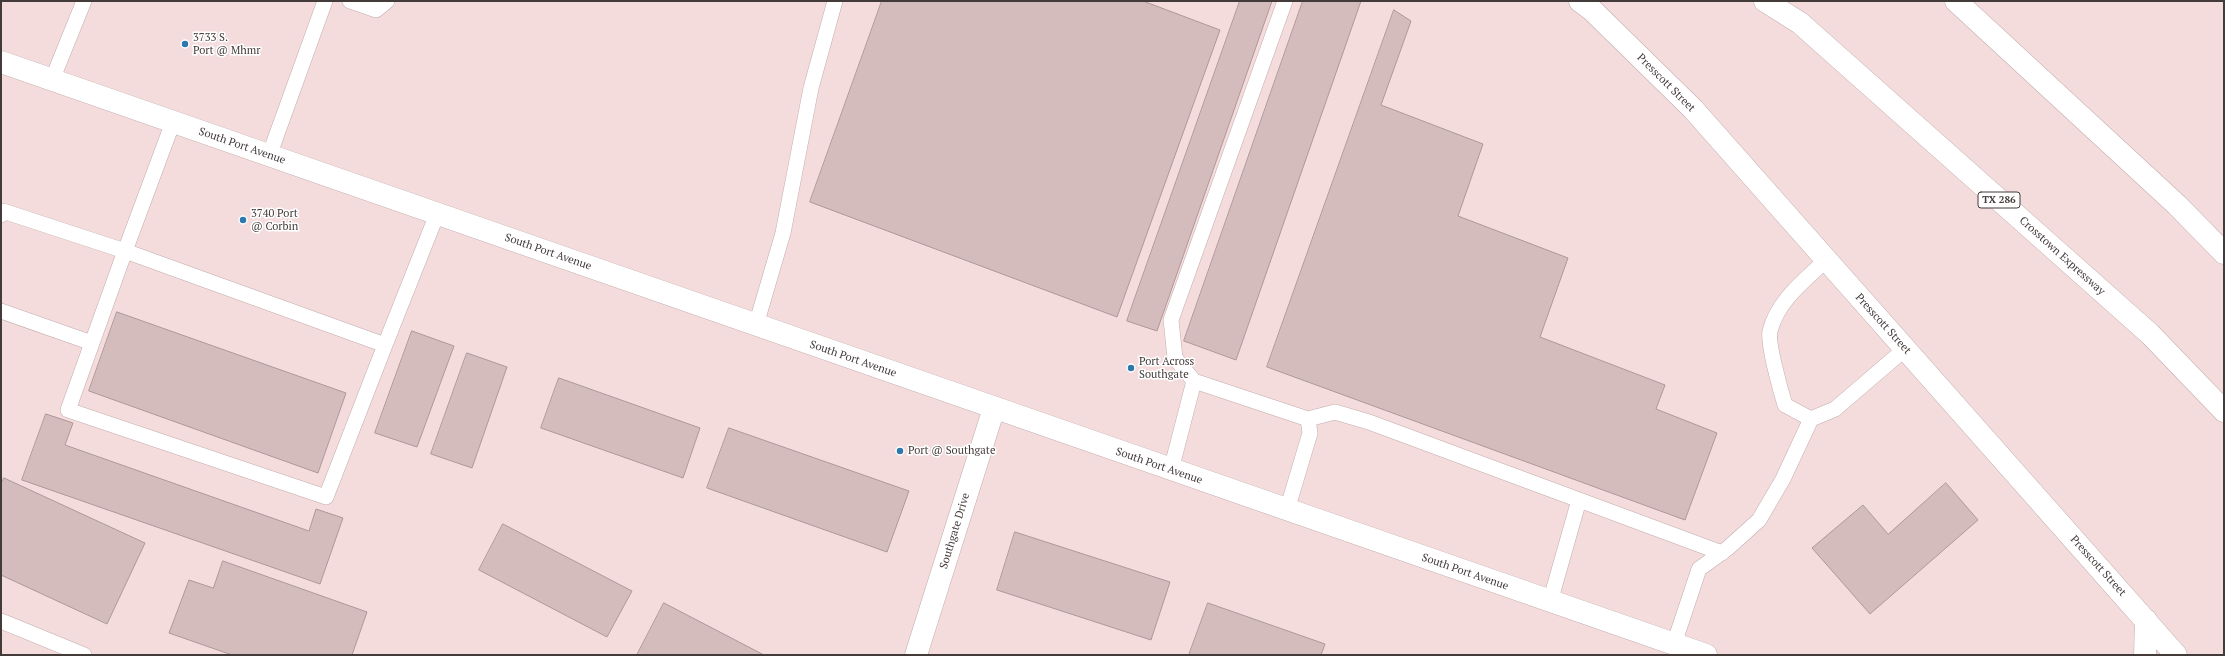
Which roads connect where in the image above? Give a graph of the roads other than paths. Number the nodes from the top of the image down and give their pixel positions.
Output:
1 (84, 1) edge
2 (325, 1) edge
3 (350, 1) edge
4 (387, 1) edge
5 (835, 1) edge
6 (1285, 1) edge
7 (1580, 1) edge
8 (1765, 1) edge
9 (1956, 1) edge
10 (1, 62) edge
11 (52, 80) junction
12 (173, 122) junction
13 (269, 156) junction
14 (437, 214) junction
15 (1, 215) edge
16 (126, 251) junction
17 (2224, 253) edge
18 (1826, 260) junction
19 (1, 311) edge
20 (756, 325) junction
21 (92, 343) junction
22 (385, 345) junction
23 (1905, 349) junction
24 (1194, 381) junction
25 (994, 408) junction
26 (2224, 411) edge
27 (1308, 419) junction
28 (1811, 419) junction
29 (1171, 470) junction
30 (1579, 500) junction
31 (1287, 510) junction
32 (1722, 553) junction
33 (1550, 602) junction
34 (2146, 620) junction
35 (1, 621) edge
36 (1674, 644) junction
37 (84, 655) edge
38 (916, 655) edge
39 (1706, 655) edge
40 (2145, 655) edge
41 (2176, 655) edge

1 - 11 lane
2 - 13 lane
3 - 4 lane
5 - 20 lane
6 - 24 lane
7 - 18 main road, Presscott Street
8 - 26 main road, Crosstown Expressway / TX 286
9 - 17 main road
10 - 11 main road, South Port Avenue
11 - 12 main road, South Port Avenue
12 - 13 main road, South Port Avenue
12 - 16 lane
13 - 14 main road, South Port Avenue
14 - 20 main road, South Port Avenue
14 - 22 lane
15 - 16 lane
16 - 21 lane
16 - 22 lane
18 - 23 main road, Presscott Street
18 - 28 lane
19 - 21 lane
20 - 25 main road, South Port Avenue
21 - 22 lane
23 - 28 lane
23 - 34 main road, Presscott Street
24 - 27 lane
24 - 29 lane
25 - 29 main road, South Port Avenue
25 - 38 main road, Southgate Drive
27 - 30 lane
27 - 31 lane
28 - 32 lane
29 - 31 main road, South Port Avenue
30 - 32 lane
30 - 33 lane
31 - 33 main road, South Port Avenue
32 - 36 lane
33 - 36 main road, South Port Avenue
34 - 40 main road
34 - 41 main road, Presscott Street
35 - 37 lane
36 - 39 main road, South Port Avenue

